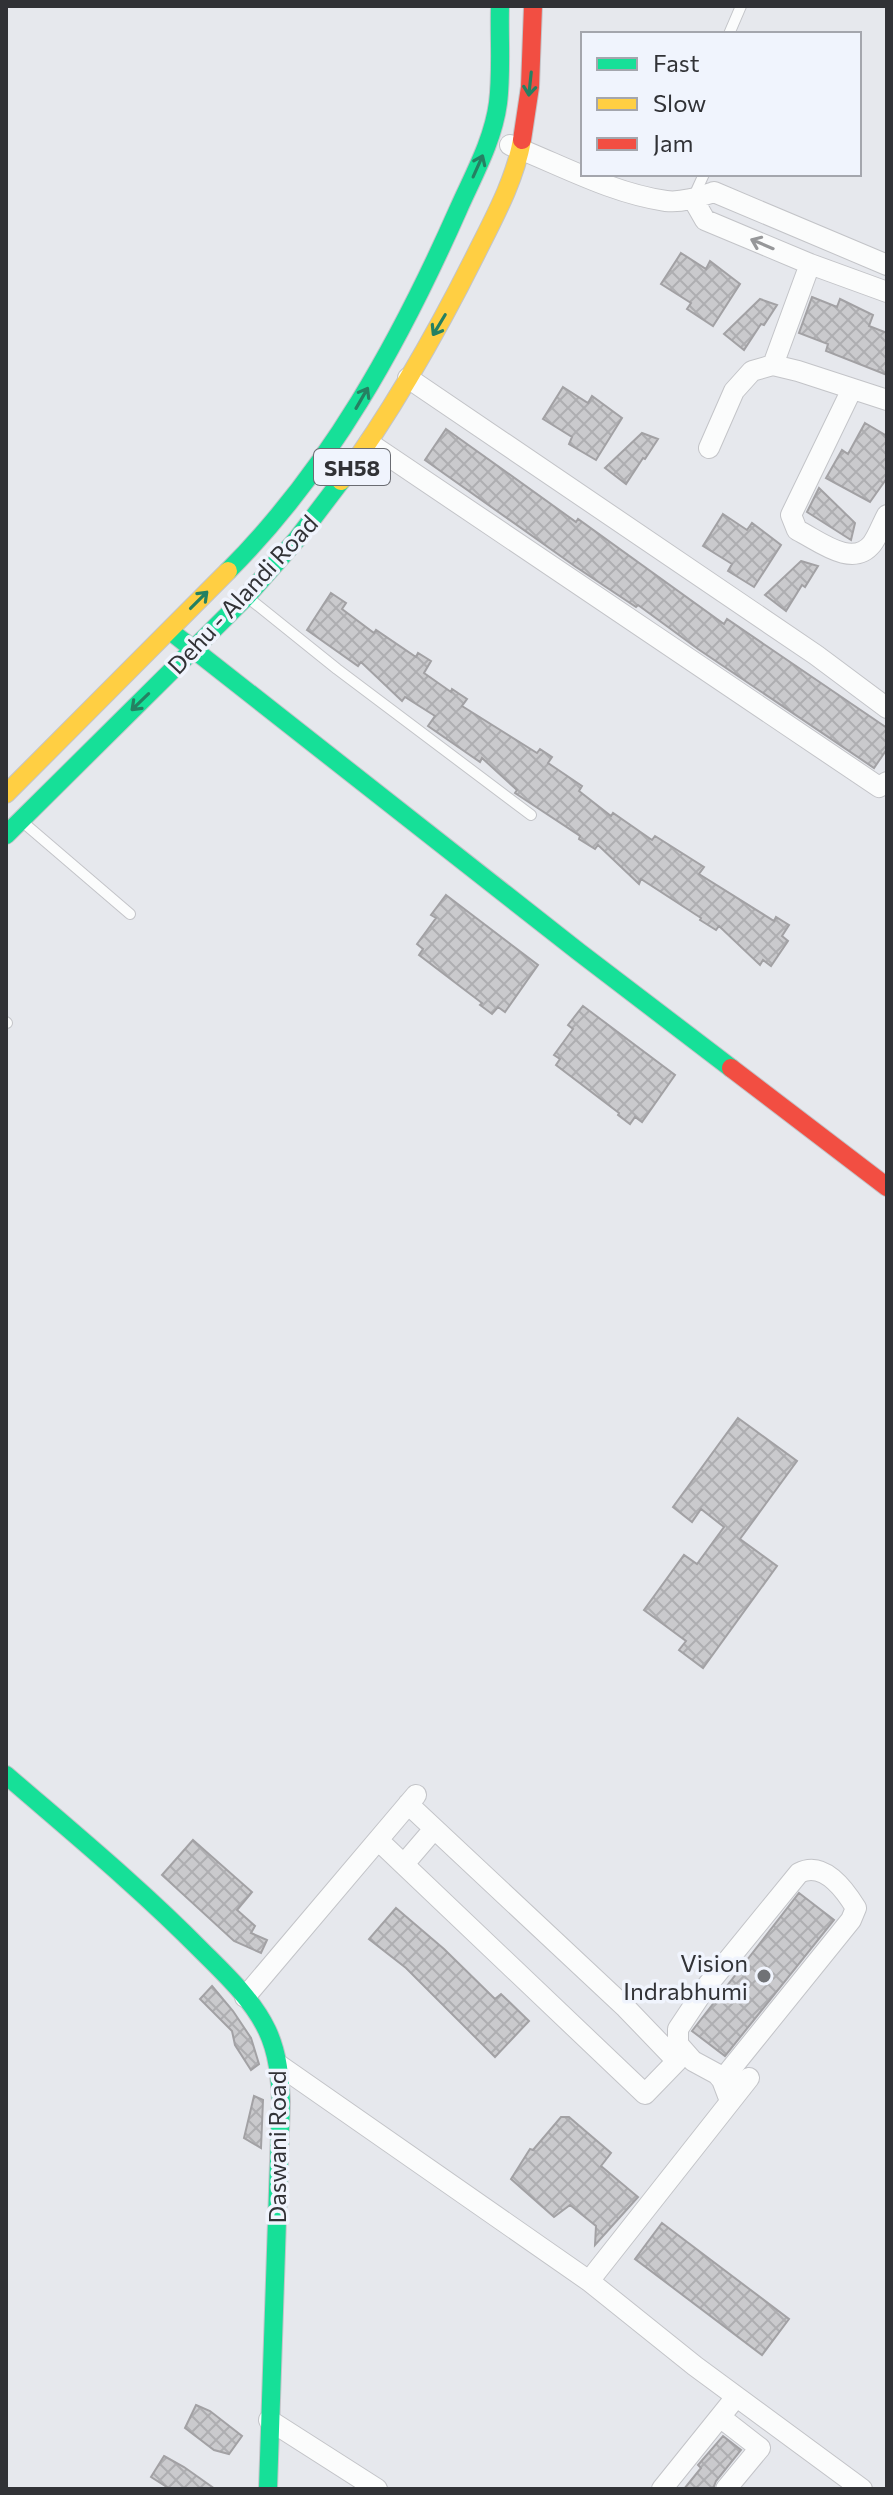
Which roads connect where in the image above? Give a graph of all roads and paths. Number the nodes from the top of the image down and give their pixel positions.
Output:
1 (500, 6) edge
2 (533, 6) edge
3 (741, 6) edge
4 (730, 32) edge
5 (490, 137) junction
6 (520, 149) junction
7 (703, 176) edge
8 (693, 199) junction
9 (810, 264) junction
10 (887, 265) edge
11 (887, 292) edge
12 (773, 365) junction
13 (408, 378) junction
14 (852, 389) junction
15 (887, 400) edge
16 (369, 443) junction
17 (709, 448) dead end
18 (887, 515) edge
19 (247, 596) junction
20 (169, 629) junction
21 (194, 650) junction
22 (887, 708) edge
23 (887, 782) edge
24 (8, 788) edge
25 (531, 815) dead end
26 (21, 820) junction
27 (6, 835) edge
28 (130, 914) dead end
29 (887, 1187) edge
30 (6, 1775) edge
31 (434, 1829) junction
32 (378, 1840) junction
33 (404, 1864) junction
34 (245, 1997) junction
35 (279, 2065) junction
36 (667, 2071) junction
37 (749, 2078) dead end
38 (722, 2080) junction
39 (730, 2101) junction
40 (589, 2281) junction
41 (736, 2397) junction
42 (720, 2417) junction
43 (269, 2420) junction
44 (853, 2486) edge
45 (268, 2489) edge
46 (377, 2489) edge
47 (662, 2489) edge
48 (726, 2489) edge

1 - 5 main road, Dehu - Alandi Road / SH58
2 -> 6 main road, Dehu - Alandi Road / SH58
3 - 4 lane
5 - 6 street
20 -> 5 main road, Dehu - Alandi Road / SH58
6 - 8 street
6 -> 13 main road, Dehu - Alandi Road / SH58
7 - 8 lane
9 -> 8 street
8 - 10 street
9 - 11 street
9 - 12 street
12 - 14 street
12 - 17 street
13 - 16 main road, Dehu - Alandi Road / SH58
13 - 22 street
14 - 15 street
14 - 18 street
16 - 19 main road, Dehu - Alandi Road / SH58
16 - 23 street
19 - 21 main road, Dehu - Alandi Road / SH58
19 - 25 lane
20 - 21 main road
20 - 24 main road, Dehu - Alandi Road / SH58
21 -> 26 main road, Dehu - Alandi Road / SH58
21 - 29 main road
26 - 27 main road, Dehu - Alandi Road / SH58
26 - 28 lane
30 - 34 main road, Daswani Road
31 - 32 street
31 - 33 street
31 - 36 street
32 - 33 street
32 - 34 street
33 - 36 street
34 - 35 main road, Daswani Road
35 - 40 street
35 - 43 main road, Daswani Road
36 - 38 street
37 - 39 street
38 - 38 street
38 - 39 street
39 - 40 street
40 - 41 street
41 - 42 street
41 - 44 street
42 - 47 street
42 - 48 street
43 - 45 main road, Daswani Road
43 - 46 street

